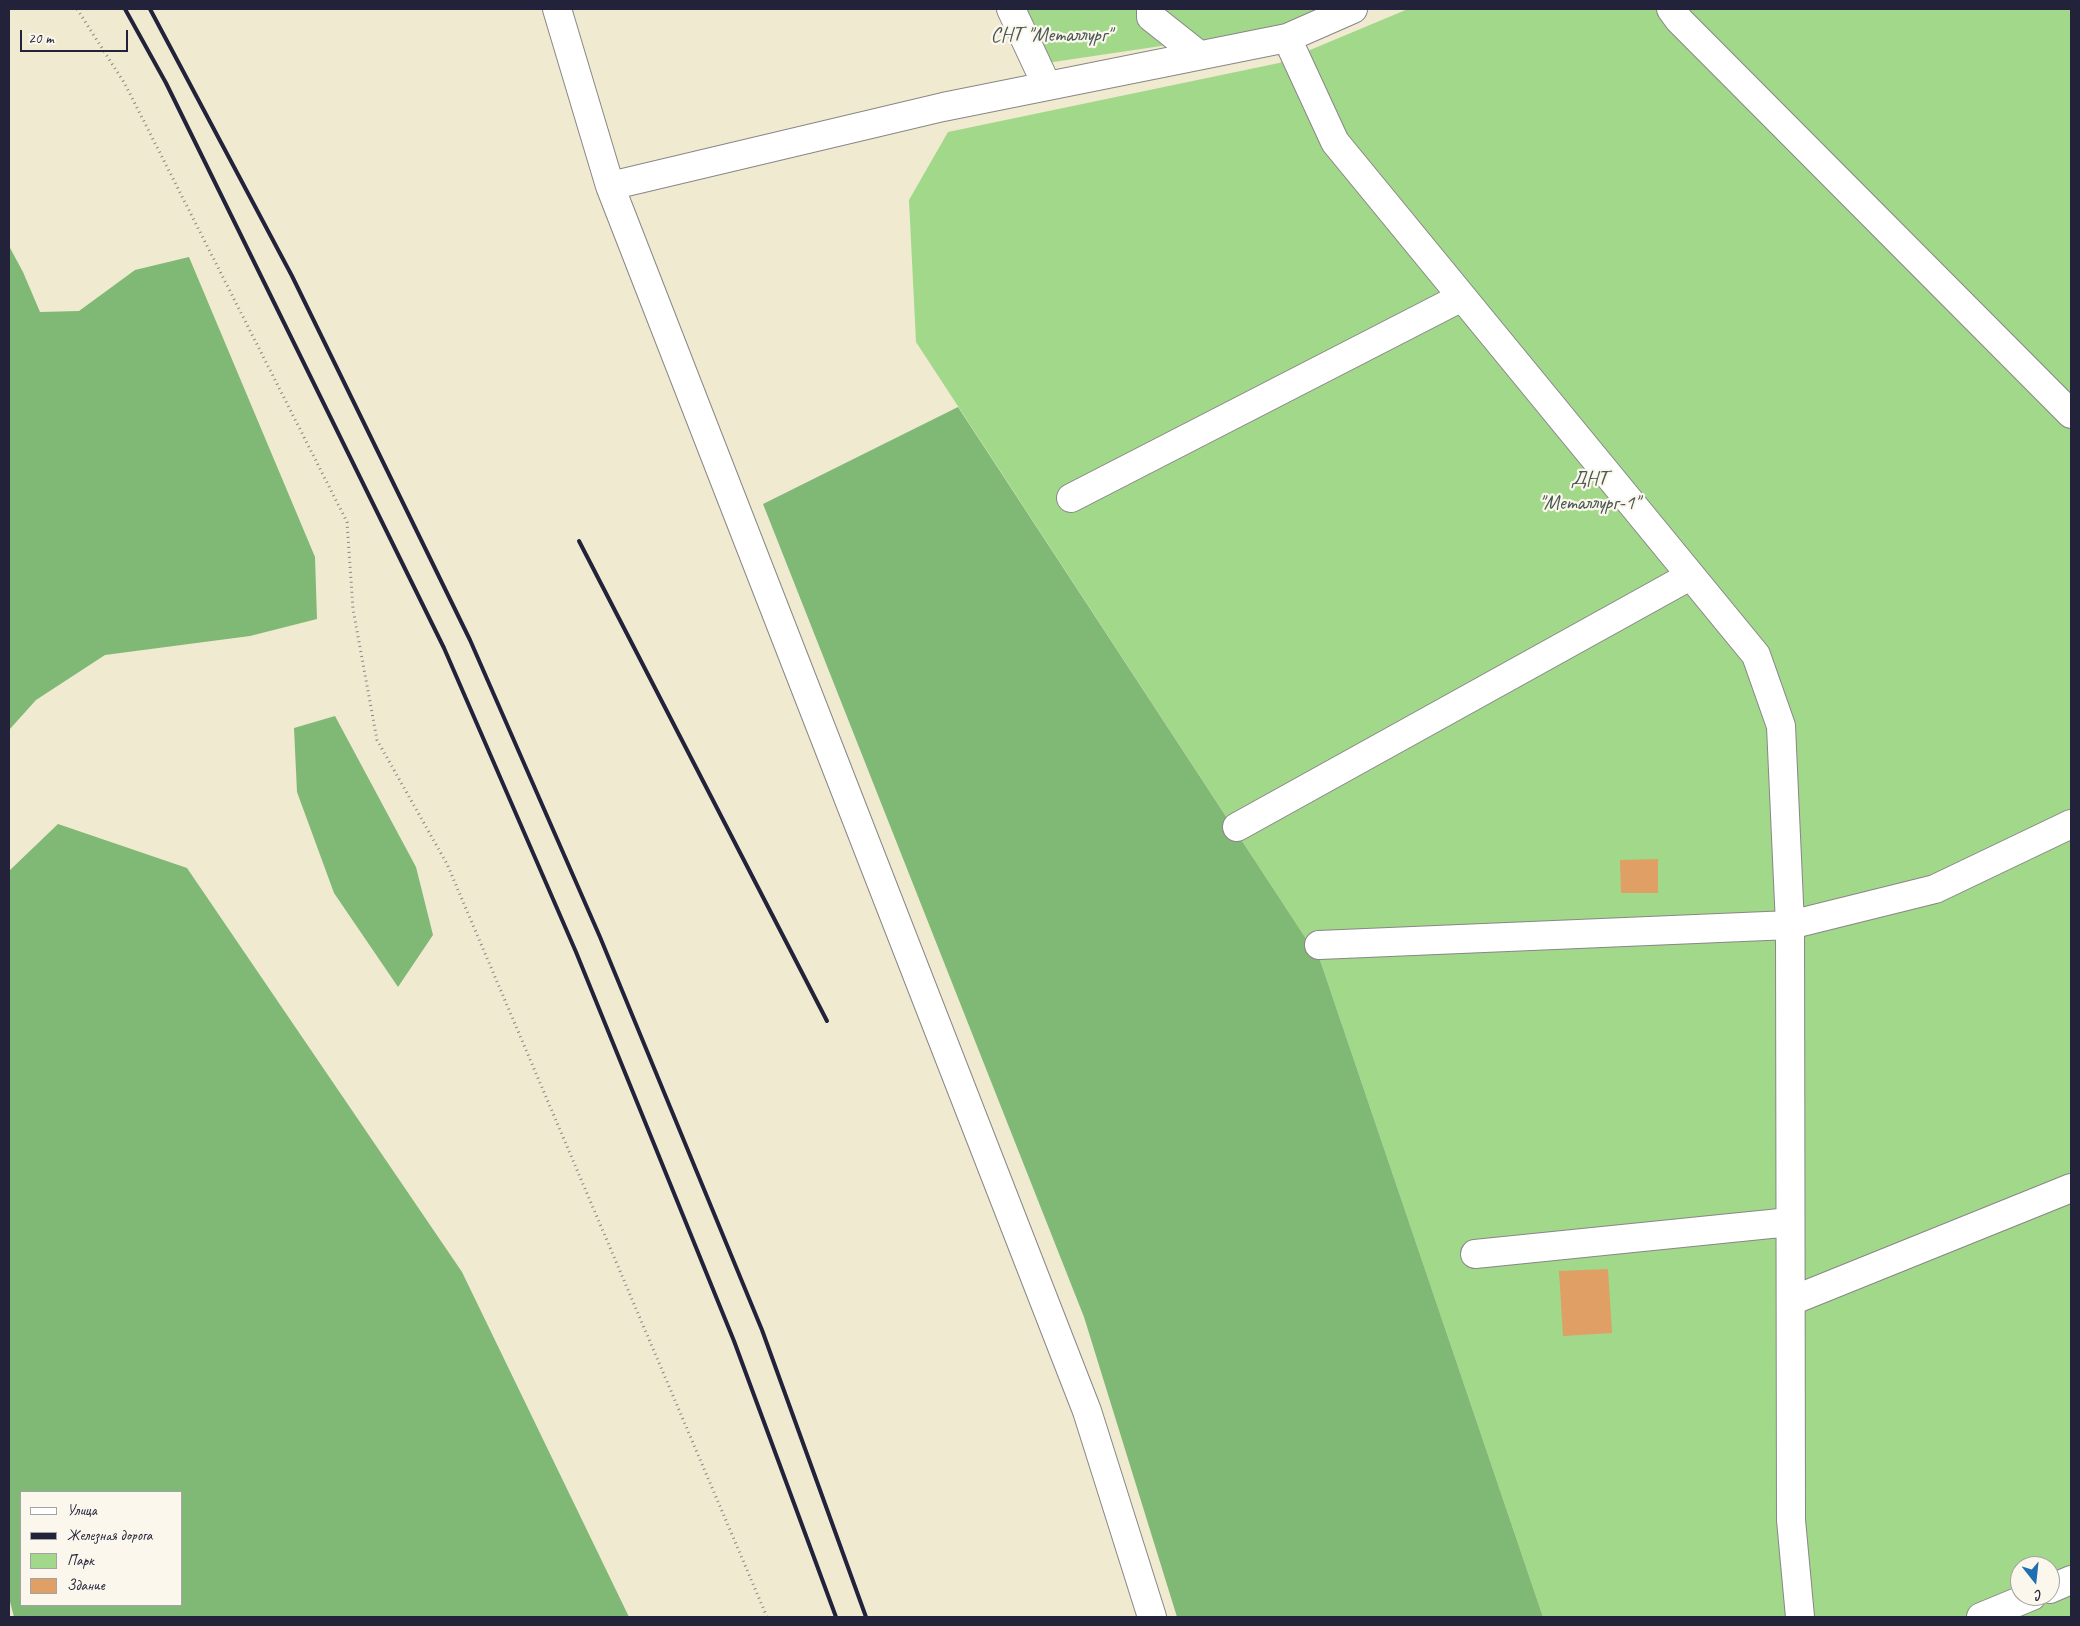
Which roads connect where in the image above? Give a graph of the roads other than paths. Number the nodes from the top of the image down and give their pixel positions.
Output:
1 (557, 9) edge
2 (1011, 9) edge
3 (1150, 9) edge
4 (1353, 9) edge
5 (1671, 9) edge
6 (1286, 38) junction
7 (1199, 55) junction
8 (1047, 86) junction
9 (610, 186) junction
10 (1462, 297) junction
11 (2071, 414) edge
12 (1071, 498) dead end
13 (1690, 576) junction
14 (2071, 824) edge
15 (1237, 827) dead end
16 (1790, 925) junction
17 (1319, 945) dead end
18 (2071, 1188) edge
19 (1790, 1222) junction
20 (1474, 1254) dead end
21 (1791, 1302) junction
22 (2010, 1605) edge
23 (1152, 1617) edge
24 (1800, 1617) edge
25 (1981, 1617) edge

1 - 9 street
2 - 8 street
3 - 7 street
4 - 6 street
5 - 11 street
6 - 7 street
6 - 10 street
7 - 8 street
8 - 9 street
9 - 23 street
10 - 12 street
10 - 13 street
13 - 15 street
13 - 16 street
14 - 16 street
16 - 17 street
16 - 19 street
18 - 21 street
19 - 20 street
19 - 21 street
21 - 24 street
22 - 25 street

